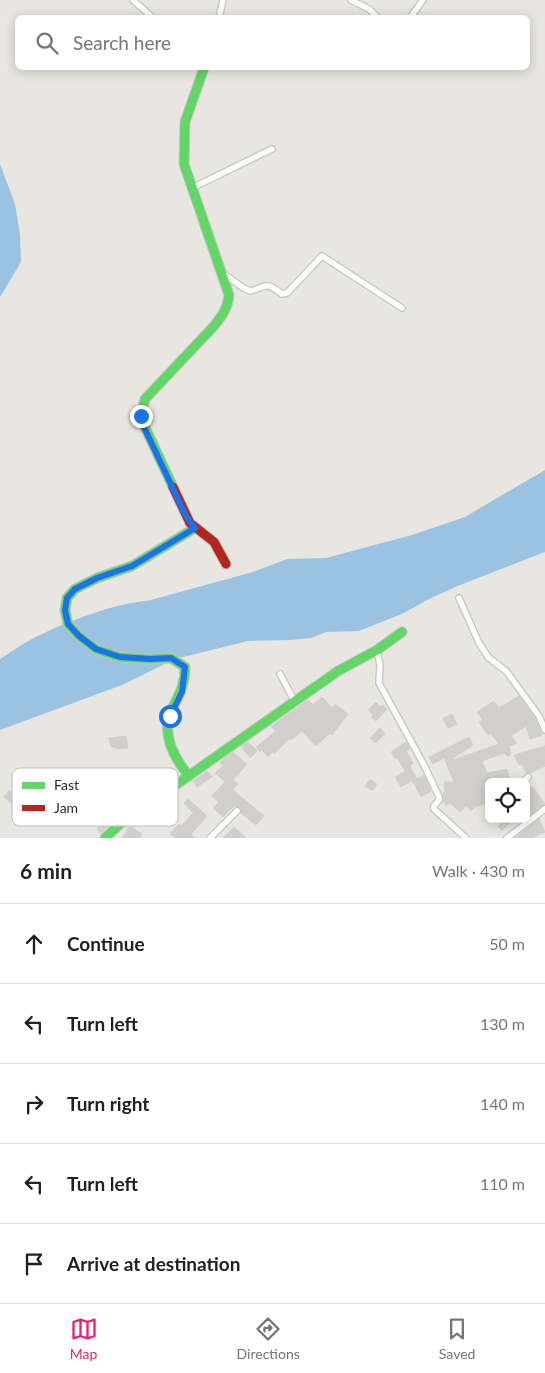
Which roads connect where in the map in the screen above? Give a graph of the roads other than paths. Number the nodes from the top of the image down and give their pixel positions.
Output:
1 (133, 0) edge
2 (223, 0) edge
3 (351, 0) edge
4 (422, 0) edge
5 (149, 15) edge
6 (220, 15) edge
7 (375, 15) edge
8 (412, 15) edge
9 (203, 70) edge
10 (272, 149) dead end
11 (192, 188) junction
12 (222, 273) junction
13 (402, 308) dead end
14 (195, 528) junction
15 (226, 564) dead end
16 (459, 598) dead end
17 (402, 632) dead end
18 (378, 650) junction
19 (280, 674) dead end
20 (295, 702) junction
21 (545, 730) edge
22 (189, 776) junction
23 (178, 784) edge
24 (545, 809) edge
25 (237, 810) dead end
26 (530, 819) edge
27 (525, 823) edge
28 (118, 826) edge
29 (105, 838) edge
30 (210, 838) edge
31 (466, 838) edge
32 (507, 838) edge

1 - 5 street
2 - 6 street
3 - 7 street
4 - 8 street
9 - 11 street
10 - 11 street
11 - 12 street
12 - 13 street
12 - 14 street
14 - 15 street
14 - 22 street
16 - 21 street
17 - 18 street
18 - 20 street
18 - 31 street
19 - 20 street
20 - 22 street
22 - 23 street
24 - 26 street
25 - 30 street
27 - 32 street
28 - 29 street

